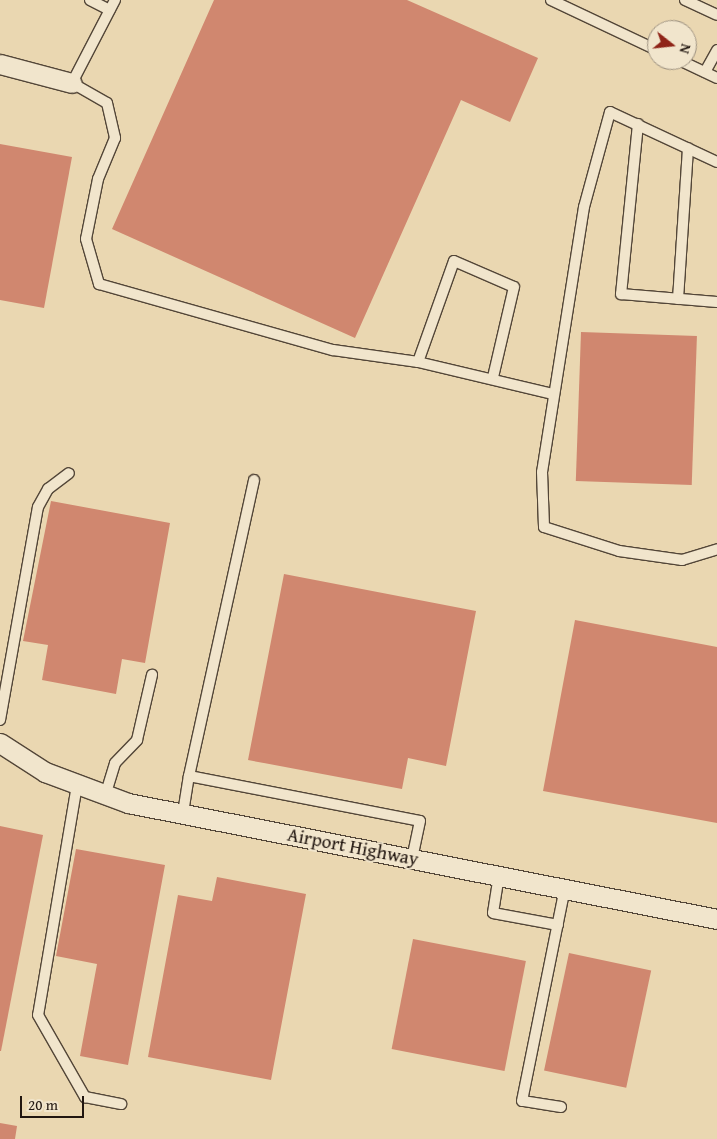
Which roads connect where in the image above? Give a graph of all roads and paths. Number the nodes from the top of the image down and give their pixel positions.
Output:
1 (90, 0) edge
2 (551, 0) edge
3 (685, 0) edge
4 (113, 5) edge
5 (717, 15) edge
6 (647, 45) edge
7 (717, 50) edge
8 (0, 64) edge
9 (697, 68) edge
10 (705, 72) junction
11 (717, 78) edge
12 (72, 84) junction
13 (638, 124) junction
14 (688, 148) junction
15 (717, 162) edge
16 (678, 299) junction
17 (717, 302) edge
18 (418, 362) junction
19 (493, 377) junction
20 (552, 394) junction
21 (69, 473) dead end
22 (254, 480) dead end
23 (717, 549) edge
24 (152, 675) dead end
25 (0, 720) edge
26 (0, 743) edge
27 (189, 776) junction
28 (77, 785) junction
29 (105, 796) junction
30 (182, 813) junction
31 (412, 858) junction
32 (499, 875) junction
33 (565, 888) junction
34 (717, 919) edge
35 (558, 926) junction
36 (121, 1104) dead end
37 (561, 1107) dead end

1 - 4 lane
2 - 6 lane
3 - 5 lane
4 - 12 lane
7 - 10 lane
8 - 12 street
9 - 10 lane
10 - 11 lane
12 - 18 lane
13 - 14 lane
13 - 16 lane
13 - 20 lane
14 - 15 lane
14 - 16 lane
16 - 17 lane
18 - 19 lane
18 - 19 lane
19 - 20 lane
20 - 23 lane
21 - 25 lane
22 - 27 lane
24 - 29 lane
26 - 28 street, Airport Highway
27 - 30 lane
27 - 31 lane
28 - 29 street, Airport Highway
28 - 36 lane
29 - 30 street, Airport Highway
30 - 31 street, Airport Highway
31 - 32 street, Airport Highway
32 - 33 street, Airport Highway
32 - 35 lane
33 - 34 street, Airport Highway
33 - 35 lane
35 - 37 lane

